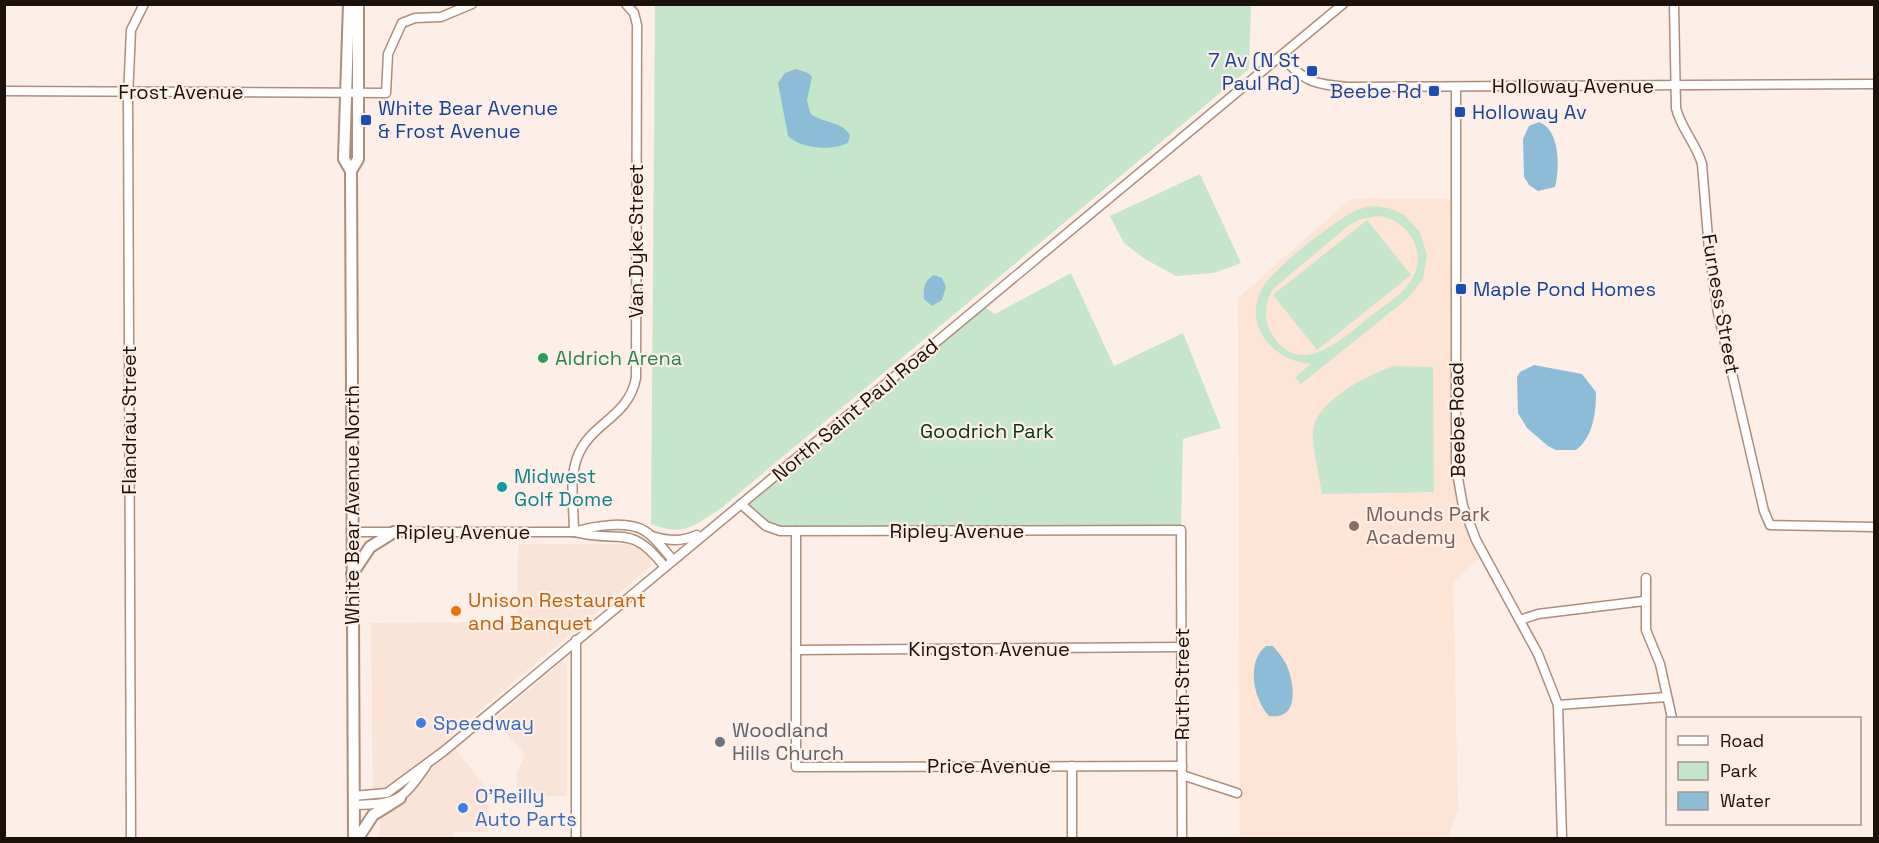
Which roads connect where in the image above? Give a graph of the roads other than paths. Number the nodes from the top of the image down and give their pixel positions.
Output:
1 (144, 4) edge
2 (349, 4) edge
3 (358, 4) edge
4 (472, 4) edge
5 (626, 4) edge
6 (1343, 4) edge
7 (1674, 4) edge
8 (1282, 57) junction
9 (1875, 84) edge
10 (1675, 86) junction
11 (1456, 87) junction
12 (4, 91) edge
13 (129, 92) junction
14 (345, 92) junction
15 (358, 92) junction
16 (351, 171) junction
17 (741, 504) junction
18 (1875, 527) edge
19 (1181, 530) joint
20 (796, 531) junction
21 (351, 532) junction
22 (394, 532) junction
23 (574, 532) junction
24 (706, 532) junction
25 (652, 536) junction
26 (672, 560) junction
27 (664, 566) junction
28 (352, 574) junction
29 (1646, 578) dead end
30 (1644, 601) junction
31 (1520, 620) junction
32 (576, 640) junction
33 (1182, 647) junction
34 (796, 650) junction
35 (1667, 697) junction
36 (1558, 705) junction
37 (1672, 717) edge
38 (428, 763) junction
39 (1072, 766) junction
40 (1182, 770) junction
41 (1238, 793) dead end
42 (400, 798) junction
43 (353, 800) junction
44 (130, 838) edge
45 (356, 838) edge
46 (576, 838) edge
47 (1072, 838) edge
48 (1182, 838) edge
49 (1562, 838) edge

1 - 13 street, Flandrau Street
2 - 14 main road, White Bear Avenue North
3 - 15 main road, White Bear Avenue North
4 - 15 street
5 - 23 street, Van Dyke Street
6 - 8 street, North Saint Paul Road
7 - 10 street, Furness Street
8 - 11 street, Holloway Avenue
8 - 17 street, North Saint Paul Road
9 - 10 street, Holloway Avenue
10 - 11 street, Holloway Avenue
10 - 18 street, Furness Street
11 - 31 street, Beebe Road
12 - 13 street, Frost Avenue
13 - 14 street, Frost Avenue
13 - 44 street, Flandrau Street
14 - 15 street, Frost Avenue
14 - 16 main road, White Bear Avenue North
15 - 16 main road, White Bear Avenue North
16 - 21 main road, White Bear Avenue North
17 - 20 street, Ripley Avenue
17 - 24 street, North Saint Paul Road
19 - 20 street, Ripley Avenue
19 - 33 street, Ruth Street
20 - 34 street
21 - 22 street, Ripley Avenue
21 - 28 main road, White Bear Avenue North
22 - 23 street, Ripley Avenue
22 - 28 main road
23 - 25 street, Ripley Avenue
23 - 27 street, Ripley Avenue
24 - 25 street, Ripley Avenue
24 - 26 street, North Saint Paul Road
25 - 26 street
26 - 27 street, North Saint Paul Road
27 - 32 street, North Saint Paul Road
28 - 43 main road, White Bear Avenue North
29 - 30 street
30 - 31 street
30 - 35 street
31 - 36 street, Beebe Road
32 - 38 street, North Saint Paul Road
32 - 46 street
33 - 34 street, Kingston Avenue
33 - 40 street, Ruth Street
34 - 39 street, Price Avenue
35 - 36 street
35 - 37 street
36 - 49 street, Beebe Road
38 - 42 street, North Saint Paul Road
38 - 43 street, North Saint Paul Road
39 - 40 street, Price Avenue
39 - 47 street
40 - 41 street, Price Avenue
40 - 48 street, Ruth Street
42 - 43 street
42 - 45 main road
43 - 45 main road, White Bear Avenue North

